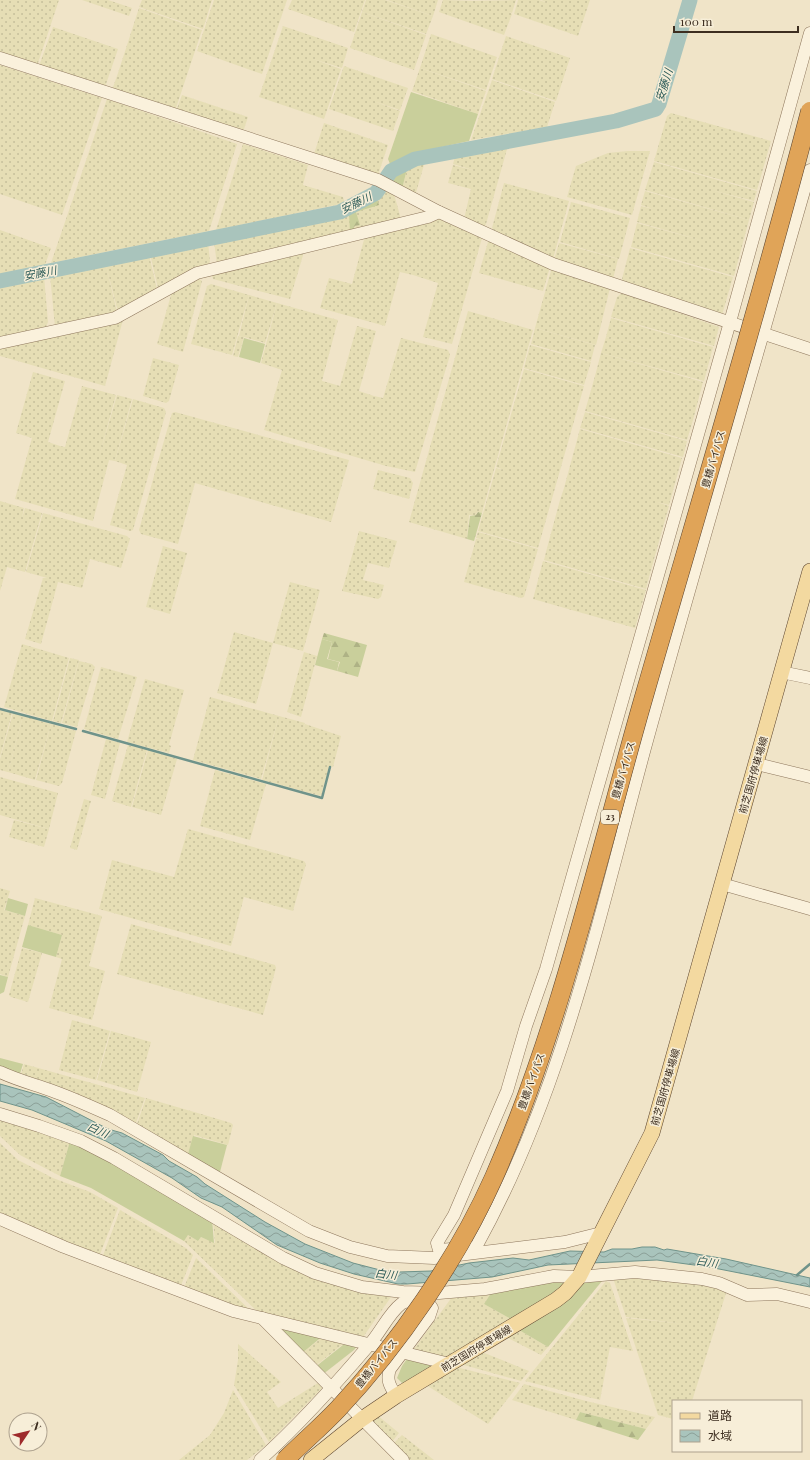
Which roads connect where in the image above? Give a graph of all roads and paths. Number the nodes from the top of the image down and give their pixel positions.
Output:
1 (810, 33) edge
2 (0, 58) edge
3 (810, 111) edge
4 (810, 135) edge
5 (781, 140) junction
6 (810, 148) edge
7 (810, 170) edge
8 (439, 212) junction
9 (730, 322) junction
10 (764, 333) junction
11 (0, 342) edge
12 (810, 349) edge
13 (810, 571) edge
14 (642, 634) junction
15 (674, 642) junction
16 (781, 672) junction
17 (810, 678) edge
18 (756, 764) junction
19 (810, 777) edge
20 (580, 846) junction
21 (616, 854) junction
22 (722, 884) junction
23 (810, 909) edge
24 (546, 969) junction
25 (582, 980) junction
26 (0, 1072) edge
27 (507, 1091) junction
28 (544, 1101) junction
29 (0, 1114) edge
30 (454, 1215) junction
31 (0, 1219) edge
32 (488, 1224) junction
33 (599, 1235) junction
34 (580, 1276) junction
35 (810, 1302) edge
36 (262, 1318) junction
37 (371, 1344) junction
38 (403, 1352) junction
39 (450, 1364) junction
40 (332, 1388) junction
41 (396, 1396) junction
42 (362, 1419) junction
43 (260, 1460) edge
44 (285, 1460) edge
45 (294, 1460) edge
46 (311, 1460) edge
47 (403, 1460) edge

1 - 5 street
2 - 8 street
3 - 44 highway, 豊橋バイパス / 23, bridge
4 - 45 highway, 豊橋バイパス / 23
5 - 6 street
5 - 9 street
7 - 10 street
8 - 9 street
8 - 11 street
9 - 10 street
9 - 14 street
10 - 12 street
10 - 15 street
13 - 16 main road, 前芝国府停車場線
14 - 15 street
14 - 20 street
15 - 21 street
16 - 17 street
16 - 18 main road, 前芝国府停車場線
18 - 19 street
18 - 22 main road, 前芝国府停車場線
20 - 21 street
20 - 24 street
21 - 25 street
22 - 23 street
22 - 33 main road, 前芝国府停車場線
24 - 25 street
24 - 27 street
25 - 28 street
26 - 33 street
27 - 28 street
27 - 30 street
28 - 32 street
29 - 34 street
30 - 32 street
30 - 32 street
31 - 36 street
33 - 34 main road, 前芝国府停車場線
34 - 35 street
34 - 39 main road, 前芝国府停車場線
36 - 37 street
36 - 40 street
37 - 38 street
37 - 38 street
37 - 40 street
38 - 39 street
38 - 41 street
39 - 41 main road, 前芝国府停車場線
40 - 42 street
40 - 43 street
41 - 42 main road, 前芝国府停車場線
42 - 46 main road, 前芝国府停車場線
42 - 47 street

